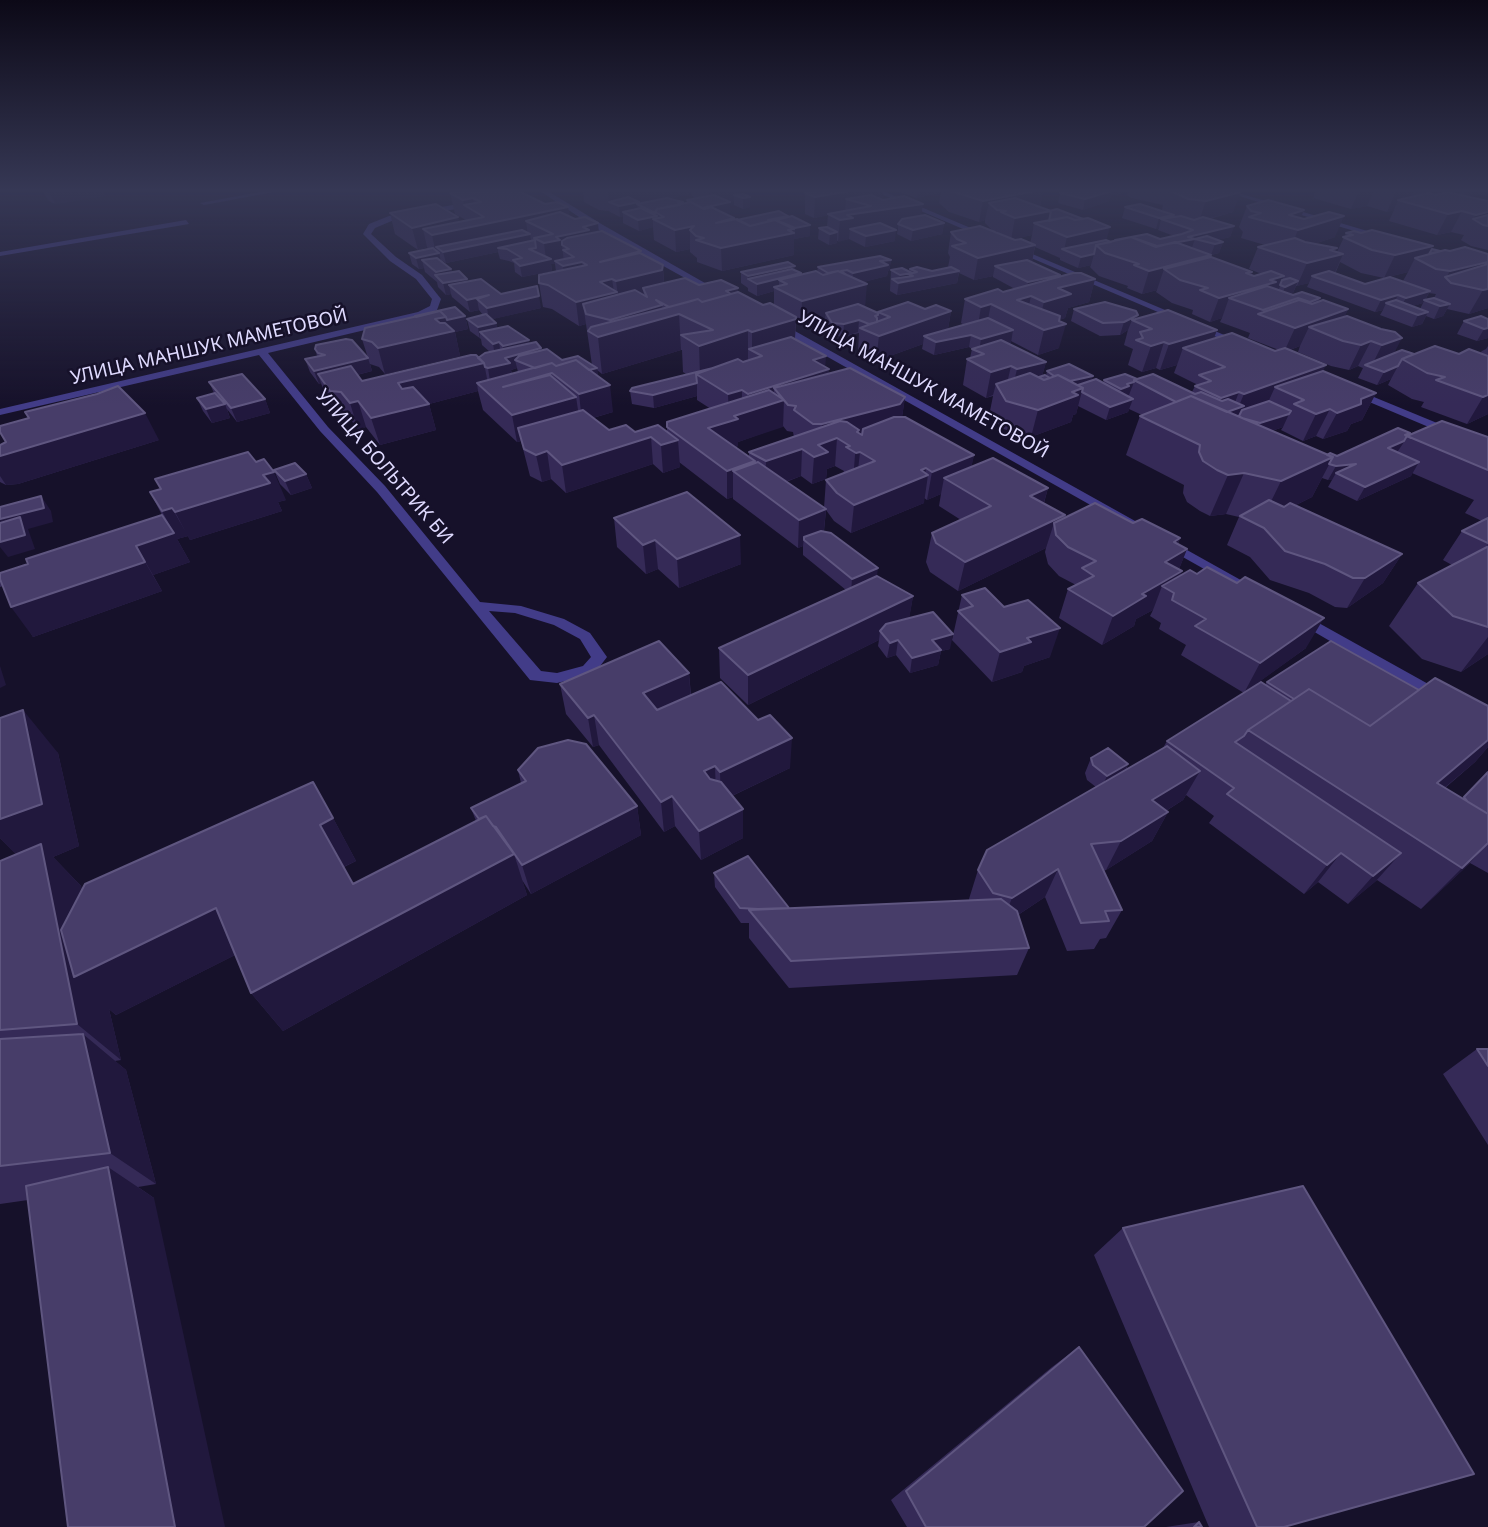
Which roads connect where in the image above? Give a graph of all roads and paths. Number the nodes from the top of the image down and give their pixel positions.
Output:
1 (398, 262) edge
2 (663, 262) edge
3 (1046, 262) edge
4 (735, 302) edge
5 (759, 314) edge
6 (1247, 347) edge
7 (263, 353) junction
8 (1336, 384) edge
9 (0, 412) edge
10 (1488, 448) edge
11 (1269, 600) edge
12 (476, 606) junction
13 (1293, 614) edge
14 (1456, 707) edge

1 - 7 street, УЛИЦА МАНШУК МАМЕТОВОЙ
2 - 4 street
3 - 6 street
5 - 11 street, УЛИЦА МАНШУК МАМЕТОВОЙ
7 - 9 street, УЛИЦА МАНШУК МАМЕТОВОЙ
7 - 12 street, УЛИЦА БОЛЬТРИК БИ
8 - 10 street
12 - 12 street, УЛИЦА БОЛЬТРИК БИ
13 - 14 street

